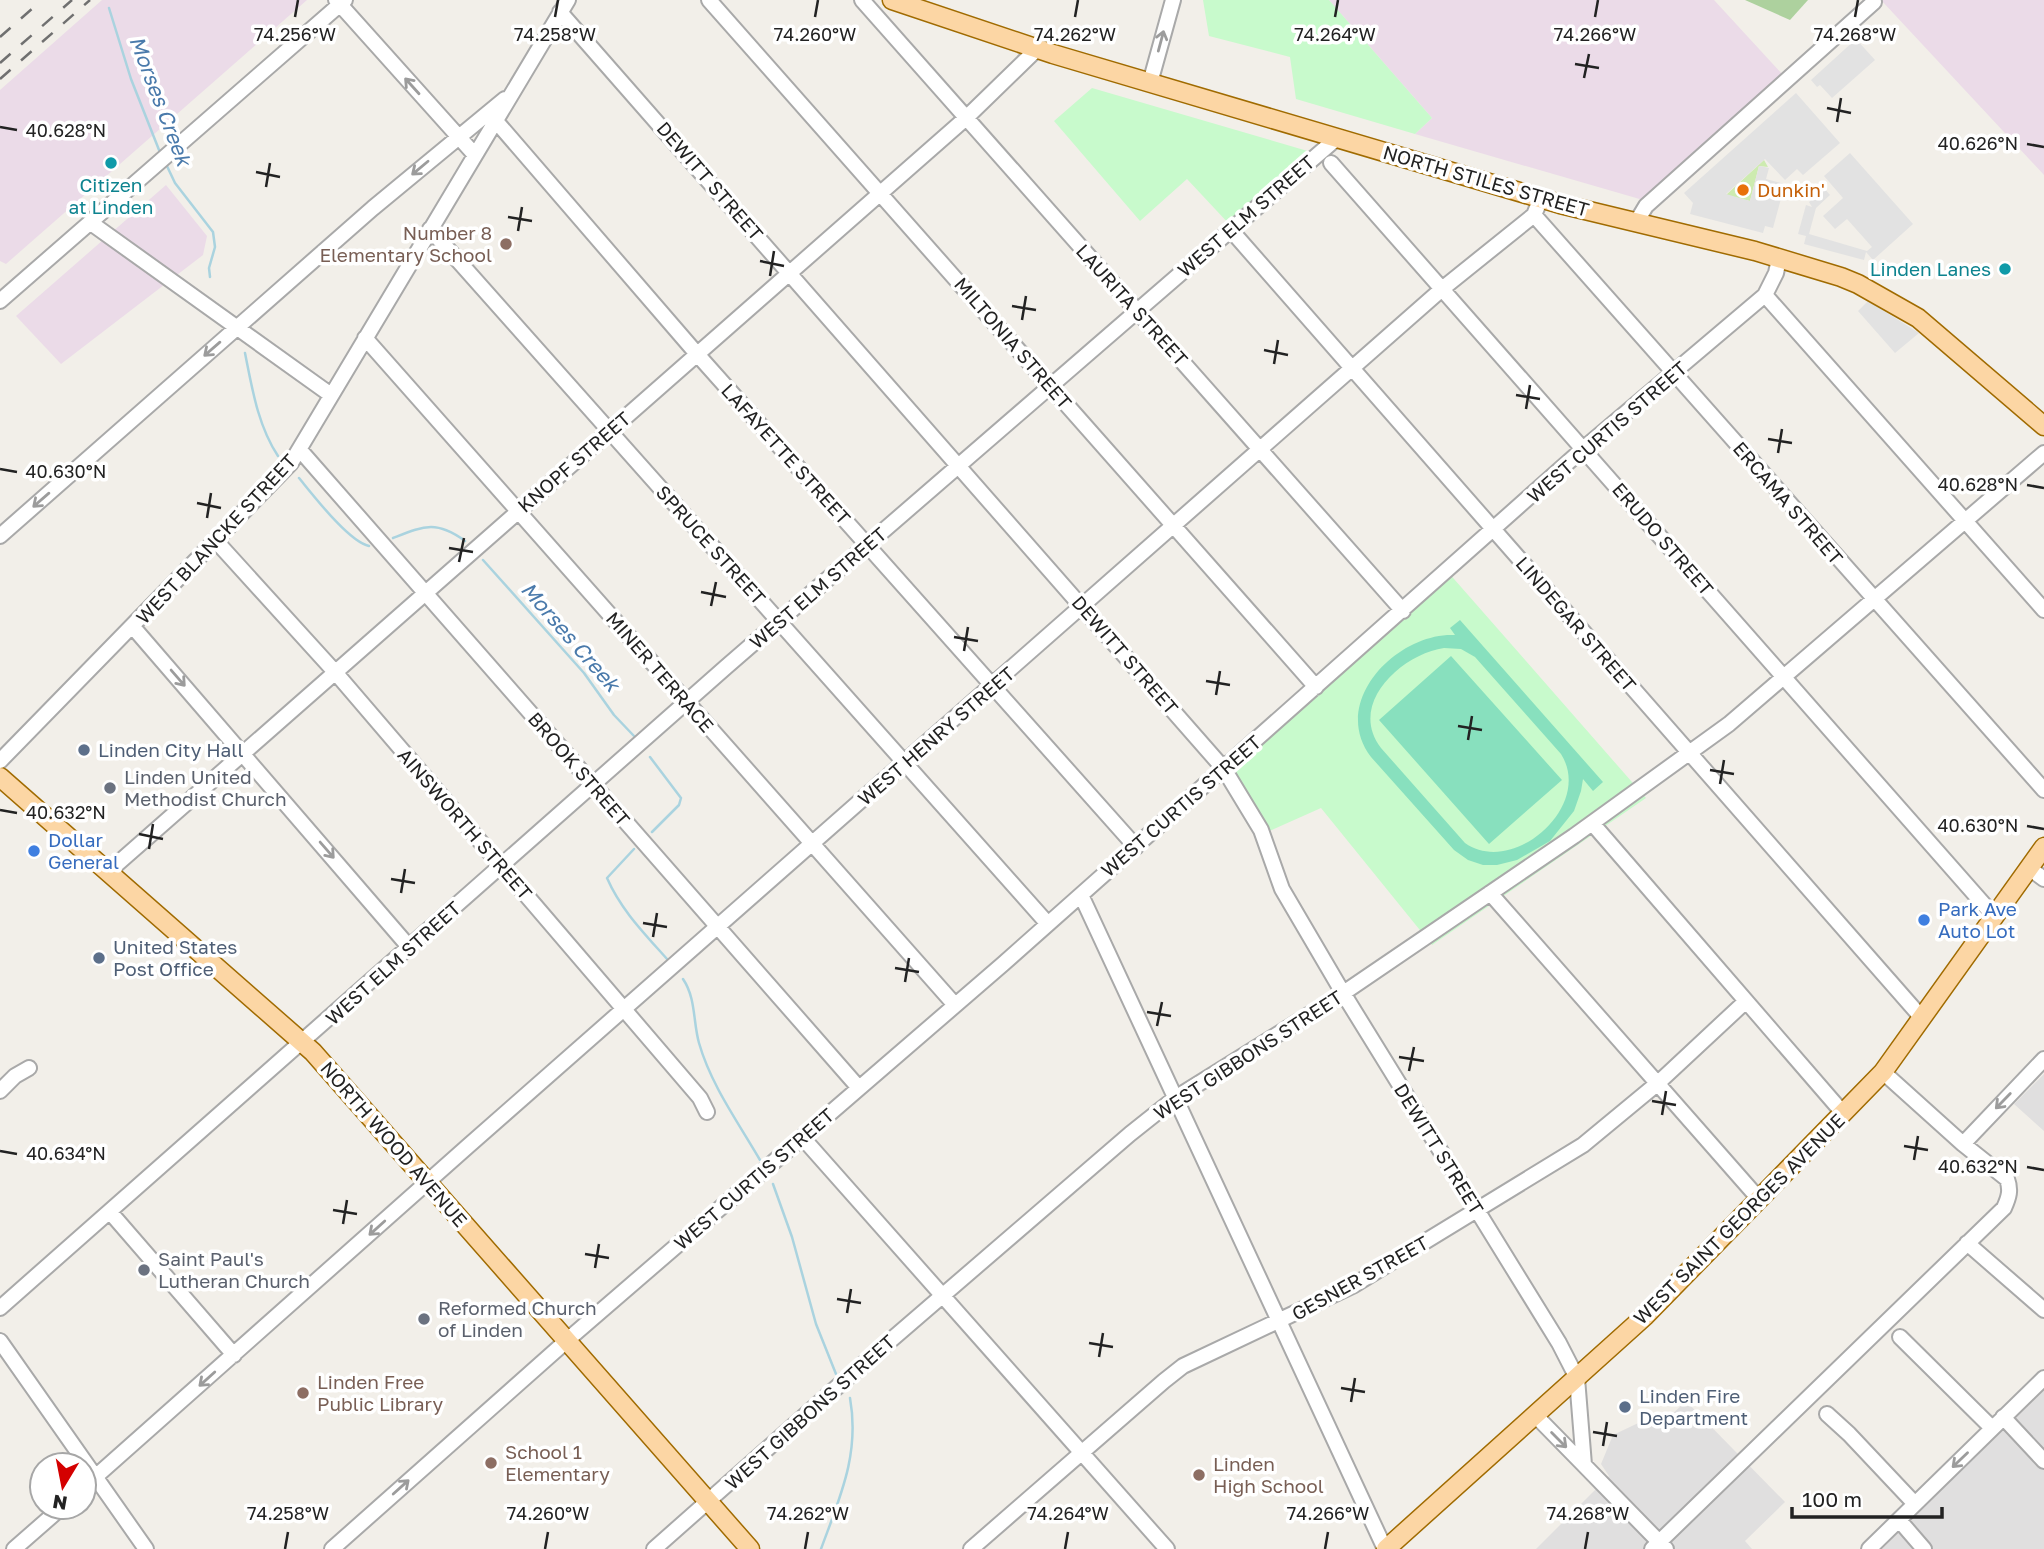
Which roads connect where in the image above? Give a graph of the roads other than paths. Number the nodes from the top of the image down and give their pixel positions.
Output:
1 (709, 0) edge
2 (862, 0) edge
3 (892, 0) edge
4 (1173, 0) edge
5 (341, 2) edge
6 (1874, 2) dead end
7 (564, 6) edge
8 (1037, 49) junction
9 (1150, 83) junction
10 (511, 94) junction
11 (966, 118) junction
12 (495, 120) junction
13 (457, 136) junction
14 (1337, 138) junction
15 (475, 155) junction
16 (1331, 163) dead end
17 (881, 192) junction
18 (1538, 206) junction
19 (1637, 221) junction
20 (91, 223) junction
21 (430, 229) junction
22 (1230, 229) junction
23 (1779, 259) junction
24 (790, 272) junction
25 (1442, 289) junction
26 (1765, 295) junction
27 (0, 301) edge
28 (1137, 310) junction
29 (237, 328) junction
30 (365, 338) junction
31 (697, 354) junction
32 (1353, 369) junction
33 (1674, 374) junction
34 (1051, 385) junction
35 (331, 395) junction
36 (2044, 426) edge
37 (609, 431) junction
38 (1583, 449) junction
39 (300, 450) junction
40 (1261, 451) junction
41 (2044, 453) edge
42 (959, 465) junction
43 (518, 511) junction
44 (1965, 520) junction
45 (1175, 526) junction
46 (1494, 530) junction
47 (0, 536) edge
48 (216, 541) junction
49 (867, 545) junction
50 (424, 593) junction
51 (1873, 599) junction
52 (1083, 607) junction
53 (2044, 610) edge
54 (1403, 611) junction
55 (779, 622) junction
56 (133, 627) junction
57 (335, 672) junction
58 (1783, 676) junction
59 (993, 686) junction
60 (1316, 687) junction
61 (687, 702) junction
62 (1689, 752) junction
63 (242, 753) junction
64 (0, 761) edge
65 (905, 764) junction
66 (1224, 769) junction
67 (0, 777) edge
68 (593, 785) junction
69 (2044, 790) edge
70 (1592, 822) junction
71 (812, 844) junction
72 (1136, 846) junction
73 (2044, 848) edge
74 (502, 867) junction
75 (2029, 868) junction
76 (108, 872) junction
77 (2044, 879) edge
78 (1490, 893) junction
79 (1081, 895) junction
80 (1994, 916) junction
81 (1048, 924) junction
82 (718, 927) junction
83 (410, 947) junction
84 (1343, 993) junction
85 (1746, 1001) junction
86 (955, 1005) junction
87 (624, 1009) junction
88 (1922, 1018) junction
89 (303, 1043) junction
90 (2044, 1059) edge
91 (29, 1068) dead end
92 (1883, 1072) junction
93 (1658, 1083) junction
94 (859, 1088) junction
95 (0, 1091) edge
96 (1174, 1099) junction
97 (707, 1112) dead end
98 (1843, 1113) junction
99 (802, 1138) junction
100 (1963, 1144) junction
101 (428, 1182) junction
102 (1759, 1199) junction
103 (1477, 1210) junction
104 (110, 1212) junction
105 (1967, 1243) junction
106 (942, 1296) junction
107 (0, 1308) edge
108 (2044, 1310) edge
109 (1278, 1322) junction
110 (1900, 1337) dead end
111 (567, 1340) junction
112 (0, 1341) edge
113 (234, 1354) junction
114 (1577, 1378) junction
115 (2044, 1378) edge
116 (1827, 1414) dead end
117 (1535, 1415) junction
118 (2003, 1417) junction
119 (1992, 1428) junction
120 (78, 1451) edge
121 (1081, 1453) junction
122 (2044, 1461) edge
123 (1584, 1465) junction
124 (98, 1475) edge
125 (98, 1480) edge
126 (708, 1502) junction
127 (1915, 1504) junction
128 (1899, 1520) junction
129 (46, 1521) edge
130 (1659, 1546) edge
131 (14, 1549) edge
132 (146, 1549) edge
133 (332, 1549) edge
134 (654, 1549) edge
135 (750, 1549) edge
136 (971, 1549) edge
137 (1167, 1549) edge
138 (1386, 1549) edge
139 (1870, 1549) edge
140 (1924, 1549) edge

1 - 17 street, MILTONIA STREET
2 - 11 street, LAURITA STREET
3 - 8 main road, NORTH STILES STREET
9 -> 4 street
13 -> 5 street
5 - 20 street
6 - 19 street
7 - 10 street, WEST BLANCKE STREET
7 - 24 street, DEWITT STREET
8 - 9 main road, NORTH STILES STREET
8 - 11 street, KNOPF STREET
9 - 14 main road, NORTH STILES STREET
10 - 12 street, WEST BLANCKE STREET
10 - 13 street
11 - 17 street, KNOPF STREET
11 - 28 street, LAURITA STREET
12 - 15 street, WEST BLANCKE STREET
12 - 31 street, LAFAYETTE STREET
13 - 15 street
13 -> 29 street
14 - 18 main road, NORTH STILES STREET
14 - 22 street, WEST ELM STREET
15 - 21 street, WEST BLANCKE STREET
16 - 25 street, ERUDO STREET
17 - 24 street, KNOPF STREET
17 - 34 street, MILTONIA STREET
18 - 19 main road, NORTH STILES STREET
18 - 25 street, WEST HENRY STREET
18 - 33 street, ERCAMA STREET
19 - 23 main road, NORTH STILES STREET
20 - 27 street
20 - 29 street
21 - 30 street, WEST BLANCKE STREET
21 - 37 street, SPRUCE STREET
22 - 28 street, WEST ELM STREET
22 - 32 street, LINDEGAR STREET
23 - 26 street, WEST CURTIS STREET
23 - 36 main road, NORTH STILES STREET
24 - 31 street, KNOPF STREET
24 - 42 street, DEWITT STREET
25 - 32 street, WEST HENRY STREET
25 - 38 street, ERUDO STREET
26 - 33 street, WEST CURTIS STREET
26 - 44 street
28 - 34 street, WEST ELM STREET
28 - 40 street, LAURITA STREET
29 - 35 street
29 -> 47 street
30 - 35 street, WEST BLANCKE STREET
30 - 43 street, MINER TERRACE
31 - 37 street, KNOPF STREET
31 - 49 street, LAFAYETTE STREET
32 - 40 street, WEST HENRY STREET
32 - 46 street, LINDEGAR STREET
33 - 38 street, WEST CURTIS STREET
33 - 51 street, ERCAMA STREET
34 - 42 street, WEST ELM STREET
34 - 45 street, MILTONIA STREET
35 - 39 street, WEST BLANCKE STREET
37 - 43 street, KNOPF STREET
37 - 55 street, SPRUCE STREET
38 - 46 street, WEST CURTIS STREET
38 - 58 street, ERUDO STREET
39 - 48 street, WEST BLANCKE STREET
39 - 50 street, BROOK STREET
40 - 45 street, WEST HENRY STREET
40 - 54 street, LAURITA STREET
41 - 44 street, WEST GIBBONS STREET
42 - 49 street, WEST ELM STREET
42 - 52 street, DEWITT STREET
43 - 50 street, KNOPF STREET
43 - 61 street, MINER TERRACE
44 - 51 street, WEST GIBBONS STREET
44 - 53 street
45 - 52 street, WEST HENRY STREET
45 - 60 street, MILTONIA STREET
46 - 54 street, WEST CURTIS STREET
46 - 62 street, LINDEGAR STREET
48 - 56 street, WEST BLANCKE STREET
48 - 57 street, AINSWORTH STREET
49 - 55 street, WEST ELM STREET
49 - 59 street, LAFAYETTE STREET
50 - 57 street, KNOPF STREET
50 - 68 street, BROOK STREET
51 - 58 street, WEST GIBBONS STREET
51 - 69 street, ERCAMA STREET
52 - 59 street, WEST HENRY STREET
52 - 66 street, DEWITT STREET
54 - 60 street, WEST CURTIS STREET
55 - 61 street, WEST ELM STREET
55 - 65 street, SPRUCE STREET
56 -> 63 street
56 - 64 street, WEST BLANCKE STREET
57 - 63 street, KNOPF STREET
57 - 74 street, AINSWORTH STREET
58 - 62 street, WEST GIBBONS STREET
58 - 80 street, ERUDO STREET
59 - 65 street, WEST HENRY STREET
59 - 72 street, LAFAYETTE STREET
60 - 66 street, WEST CURTIS STREET
61 - 68 street, WEST ELM STREET
61 - 71 street, MINER TERRACE
62 - 70 street, WEST GIBBONS STREET
62 - 88 street, LINDEGAR STREET
63 - 76 street, KNOPF STREET
63 -> 83 street
65 - 71 street, WEST HENRY STREET
65 - 81 street, SPRUCE STREET
66 - 72 street, WEST CURTIS STREET
66 - 84 street, DEWITT STREET
67 - 76 main road, NORTH WOOD AVENUE
68 - 74 street, WEST ELM STREET
68 - 82 street, BROOK STREET
70 - 78 street, WEST GIBBONS STREET
70 - 85 street
71 - 82 street, WEST HENRY STREET
71 - 86 street, MINER TERRACE
72 - 79 street, WEST CURTIS STREET
73 - 75 main road, WEST SAINT GEORGES AVENUE
74 - 83 street, WEST ELM STREET
74 - 87 street, AINSWORTH STREET
75 - 77 street
75 - 80 main road, WEST SAINT GEORGES AVENUE
76 - 89 main road, NORTH WOOD AVENUE
78 - 84 street, WEST GIBBONS STREET
78 - 93 street
79 - 81 street, WEST CURTIS STREET
79 - 96 street
80 - 88 main road, WEST SAINT GEORGES AVENUE
81 - 86 street, WEST CURTIS STREET
82 - 87 street, WEST HENRY STREET
82 - 94 street, BROOK STREET
83 - 89 street, WEST ELM STREET
84 - 96 street, WEST GIBBONS STREET
84 - 103 street, DEWITT STREET
85 - 93 street, GESNER STREET
85 - 98 street
86 - 94 street, WEST CURTIS STREET
87 - 97 street, AINSWORTH STREET
87 - 101 street, WEST HENRY STREET
88 - 92 main road, WEST SAINT GEORGES AVENUE
89 - 101 main road, NORTH WOOD AVENUE
89 - 104 street, WEST ELM STREET
90 -> 100 street
91 - 95 street
92 - 98 main road, WEST SAINT GEORGES AVENUE
92 - 100 street
93 - 102 street
93 - 103 street, GESNER STREET
94 - 99 street, WEST CURTIS STREET
96 - 106 street, WEST GIBBONS STREET
96 - 109 street
98 - 102 main road, WEST SAINT GEORGES AVENUE
99 - 106 street
99 - 111 street, WEST CURTIS STREET
100 - 105 street
101 - 111 main road, NORTH WOOD AVENUE
101 -> 113 street, WEST HENRY STREET
102 - 114 main road, WEST SAINT GEORGES AVENUE
103 - 109 street, GESNER STREET
103 - 114 street, DEWITT STREET
104 - 107 street, WEST ELM STREET
104 - 113 street
105 - 108 street
105 - 130 street
106 - 121 street
106 - 126 street, WEST GIBBONS STREET
109 - 121 street, GESNER STREET
109 - 138 street
110 - 119 street
111 - 126 main road, NORTH WOOD AVENUE
133 -> 111 street, WEST CURTIS STREET
112 - 120 street
113 -> 124 street, WEST HENRY STREET
114 - 117 main road, WEST SAINT GEORGES AVENUE
114 - 123 street
115 - 118 street
116 - 127 street
117 -> 123 street
117 - 138 main road, WEST SAINT GEORGES AVENUE
118 - 119 street
118 - 122 street
119 -> 127 street
121 - 136 street, GESNER STREET
121 - 137 street
123 - 130 street
125 - 132 street
126 - 134 street, WEST GIBBONS STREET
126 - 135 main road, NORTH WOOD AVENUE
127 - 128 street
128 - 139 street
128 - 140 street
129 - 131 street

